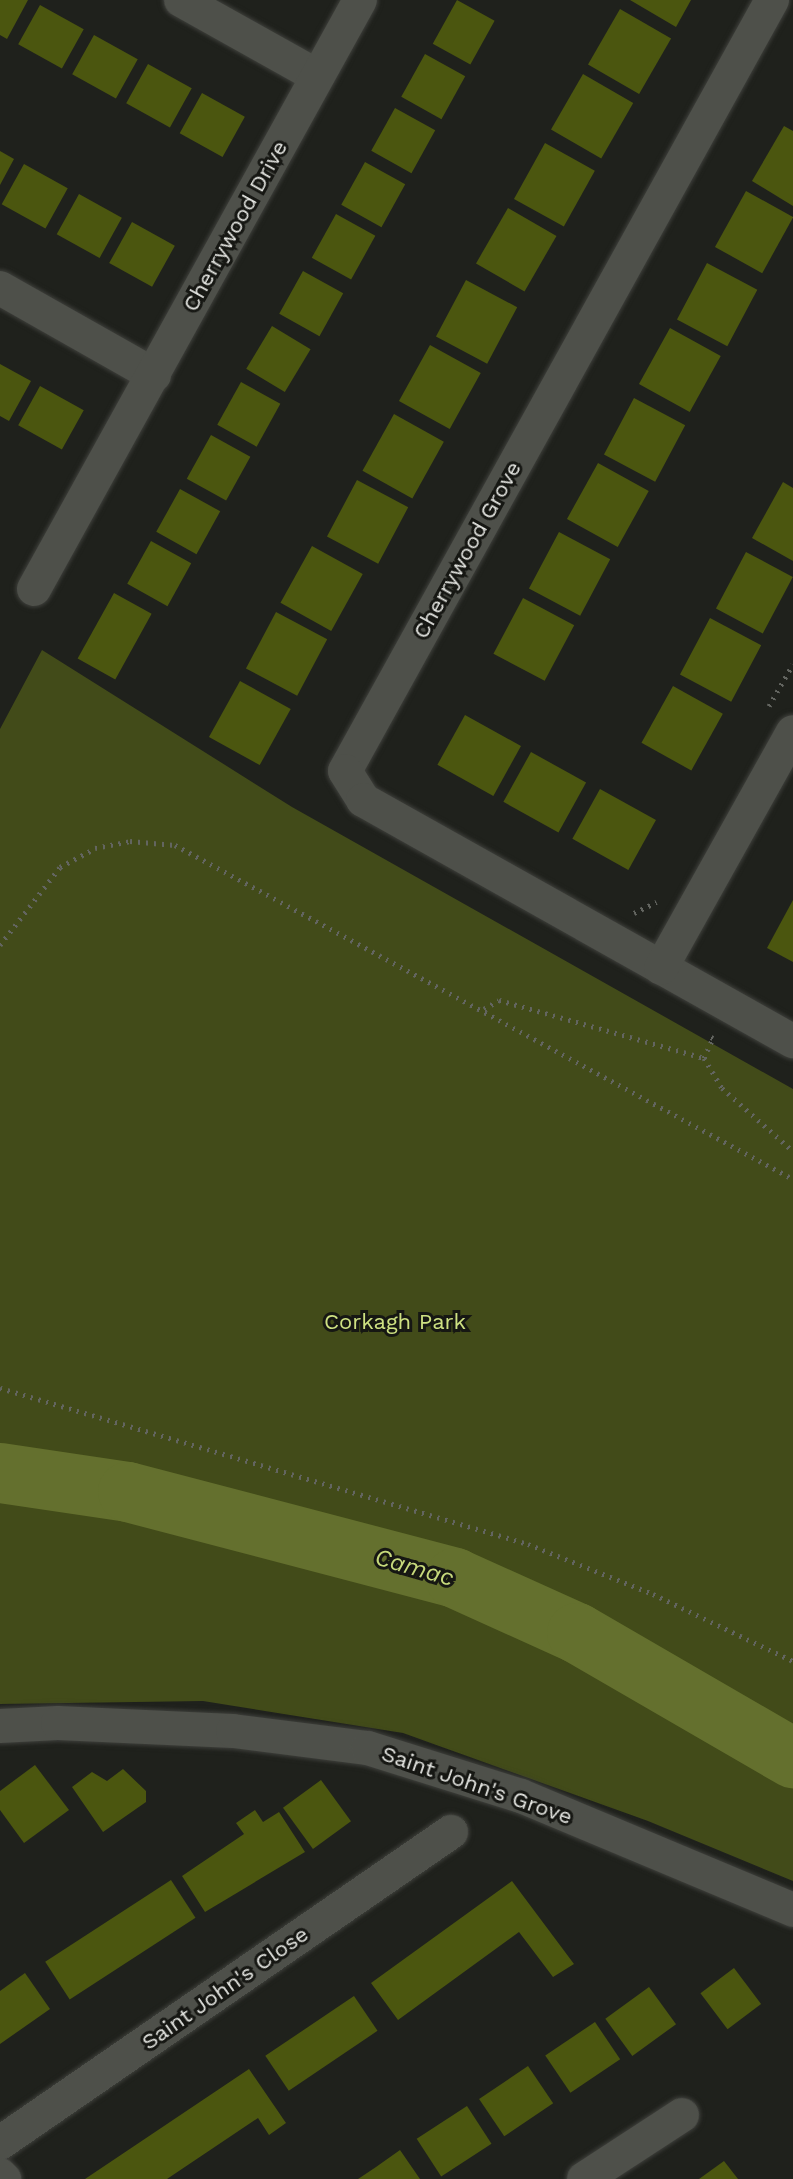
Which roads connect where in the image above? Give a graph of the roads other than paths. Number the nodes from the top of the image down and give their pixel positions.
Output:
1 (181, 0) edge
2 (360, 0) edge
3 (772, 0) edge
4 (317, 76) junction
5 (0, 288) edge
6 (154, 375) junction
7 (34, 589) dead end
8 (793, 732) edge
9 (661, 968) junction
10 (793, 1041) edge
11 (0, 1726) edge
12 (451, 1832) dead end
13 (793, 1910) edge
14 (682, 2115) dead end
15 (0, 2143) edge
16 (584, 2179) edge

1 - 4 street
2 - 4 street, Cherrywood Drive
3 - 9 street, Cherrywood Grove
4 - 6 street, Cherrywood Drive
5 - 6 street
6 - 7 street, Cherrywood Drive
8 - 9 street
9 - 10 street, Cherrywood Grove
11 - 13 street, Saint John's Grove
12 - 15 street, Saint John's Close
14 - 16 street

